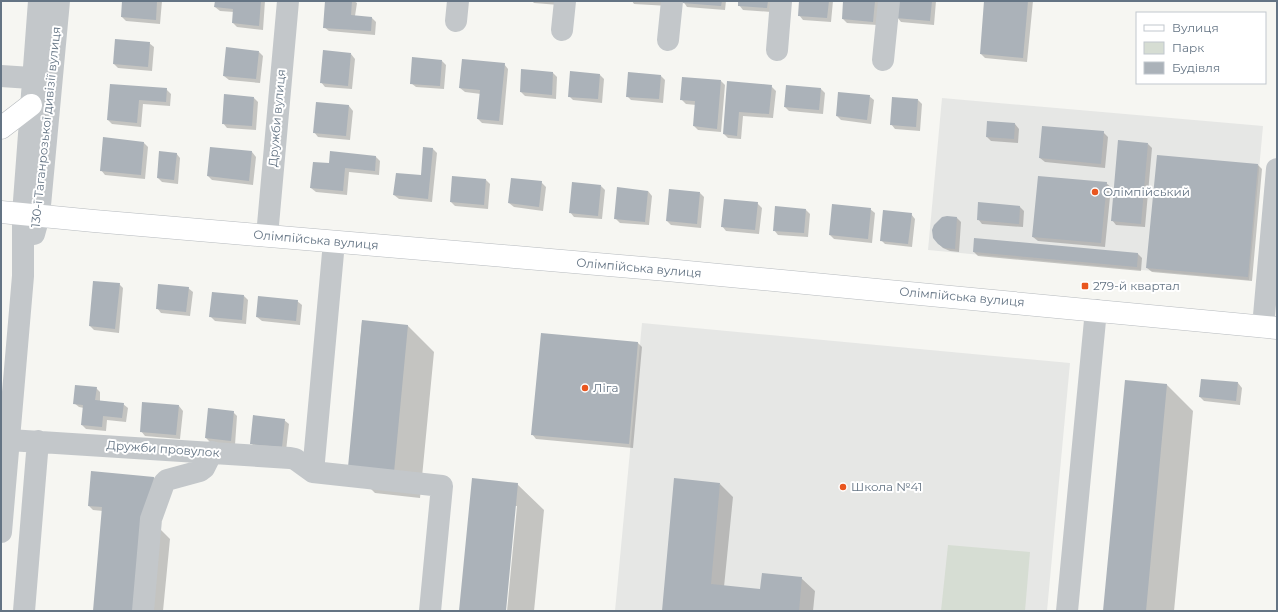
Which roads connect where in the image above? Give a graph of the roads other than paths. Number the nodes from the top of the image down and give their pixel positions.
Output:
1 (39, 1) edge
2 (59, 1) edge
3 (288, 1) edge
4 (565, 1) edge
5 (672, 1) edge
6 (781, 1) edge
7 (889, 1) edge
8 (562, 30) dead end
9 (668, 40) dead end
10 (777, 50) dead end
11 (883, 60) dead end
12 (1, 76) edge
13 (42, 79) junction
14 (31, 105) junction
15 (1, 128) edge
16 (1277, 174) edge
17 (1, 212) edge
18 (31, 215) junction
19 (267, 236) junction
20 (334, 242) junction
21 (1096, 310) junction
22 (1270, 328) edge
23 (9, 440) junction
24 (38, 441) junction
25 (212, 452) junction
26 (313, 472) junction
27 (1, 532) edge
28 (24, 611) edge
29 (144, 611) edge
30 (430, 611) edge
31 (1067, 611) edge

1 - 13 street, 130-ї Таганрозької дивізії вулиця
2 - 13 street, 130-ї Таганрозької дивізії вулиця
3 - 19 street, Дружби вулиця
4 - 8 street
5 - 9 street
6 - 10 street
7 - 11 street
12 - 13 street
13 - 14 street, 130-ї Таганрозької дивізії вулиця
13 - 18 street, 130-ї Таганрозької дивізії вулиця
14 - 15 main road
14 - 18 street, 130-ї Таганрозької дивізії вулиця
16 - 22 street
17 - 18 main road, Олімпійська вулиця
18 - 19 main road, Олімпійська вулиця
18 - 23 street, 130-ї Таганрозької дивізії вулиця
19 - 20 main road, Олімпійська вулиця
20 - 21 main road, Олімпійська вулиця
20 - 26 street
21 - 22 main road, Олімпійська вулиця
21 - 31 street
23 - 24 street, Дружби провулок
23 - 27 street, 130-ї Таганрозької дивізії вулиця
24 - 25 street, Дружби провулок
24 - 28 street
25 - 26 street, Дружби провулок
25 - 29 street
26 - 30 street

